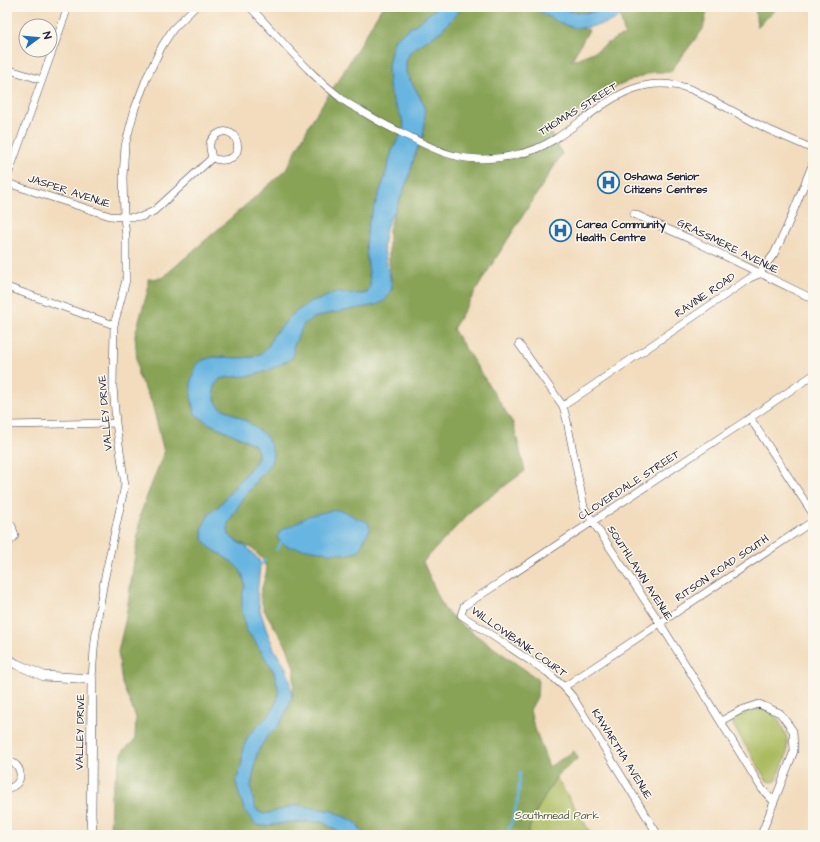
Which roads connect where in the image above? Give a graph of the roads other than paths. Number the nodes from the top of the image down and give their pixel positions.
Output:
1 (68, 7) edge
2 (195, 7) edge
3 (250, 7) edge
4 (7, 69) edge
5 (42, 80) junction
6 (813, 149) edge
7 (212, 158) junction
8 (813, 163) edge
9 (7, 178) edge
10 (7, 183) edge
11 (634, 214) dead end
12 (124, 217) junction
13 (760, 274) junction
14 (7, 287) edge
15 (813, 299) edge
16 (114, 325) junction
17 (519, 344) dead end
18 (813, 375) edge
19 (562, 406) junction
20 (750, 418) junction
21 (116, 423) junction
22 (7, 425) edge
23 (813, 514) edge
24 (7, 521) edge
25 (813, 521) edge
26 (593, 522) junction
27 (7, 544) edge
28 (461, 615) joint
29 (660, 623) junction
30 (7, 658) edge
31 (92, 679) junction
32 (564, 687) junction
33 (721, 721) junction
34 (7, 761) edge
35 (7, 788) edge
36 (774, 802) junction
37 (92, 835) edge
38 (658, 835) edge
39 (761, 835) edge

1 - 5 street
2 - 12 street, VALLEY DRIVE
3 - 6 street, THOMAS STREET
4 - 5 street
5 - 9 street
7 - 7 street
7 - 12 street, JASPER AVENUE
8 - 13 street, RAVINE ROAD
10 - 12 street, JASPER AVENUE
11 - 13 street, GRASSMERE AVENUE
12 - 16 street, VALLEY DRIVE
13 - 15 street, GRASSMERE AVENUE
13 - 19 street, RAVINE ROAD
14 - 16 street
16 - 21 street, VALLEY DRIVE
17 - 19 street, SOUTHLAWN AVENUE
18 - 20 street, CLOVERDALE STREET
19 - 26 street, SOUTHLAWN AVENUE
20 - 23 street
20 - 26 street, CLOVERDALE STREET
21 - 22 street
21 - 31 street, VALLEY DRIVE
24 - 27 street
25 - 29 street, RITSON ROAD SOUTH
26 - 28 street, CLOVERDALE STREET
26 - 29 street, SOUTHLAWN AVENUE
28 - 32 street, WILLOWBANK COURT
29 - 32 street, RITSON ROAD SOUTH
29 - 33 street, SOUTHLAWN AVENUE
30 - 31 street
31 - 37 street, VALLEY DRIVE
32 - 38 street, KAWARTHA AVENUE
33 - 36 street, SOUTHLAWN AVENUE
33 - 36 street
34 - 35 street
36 - 39 street

